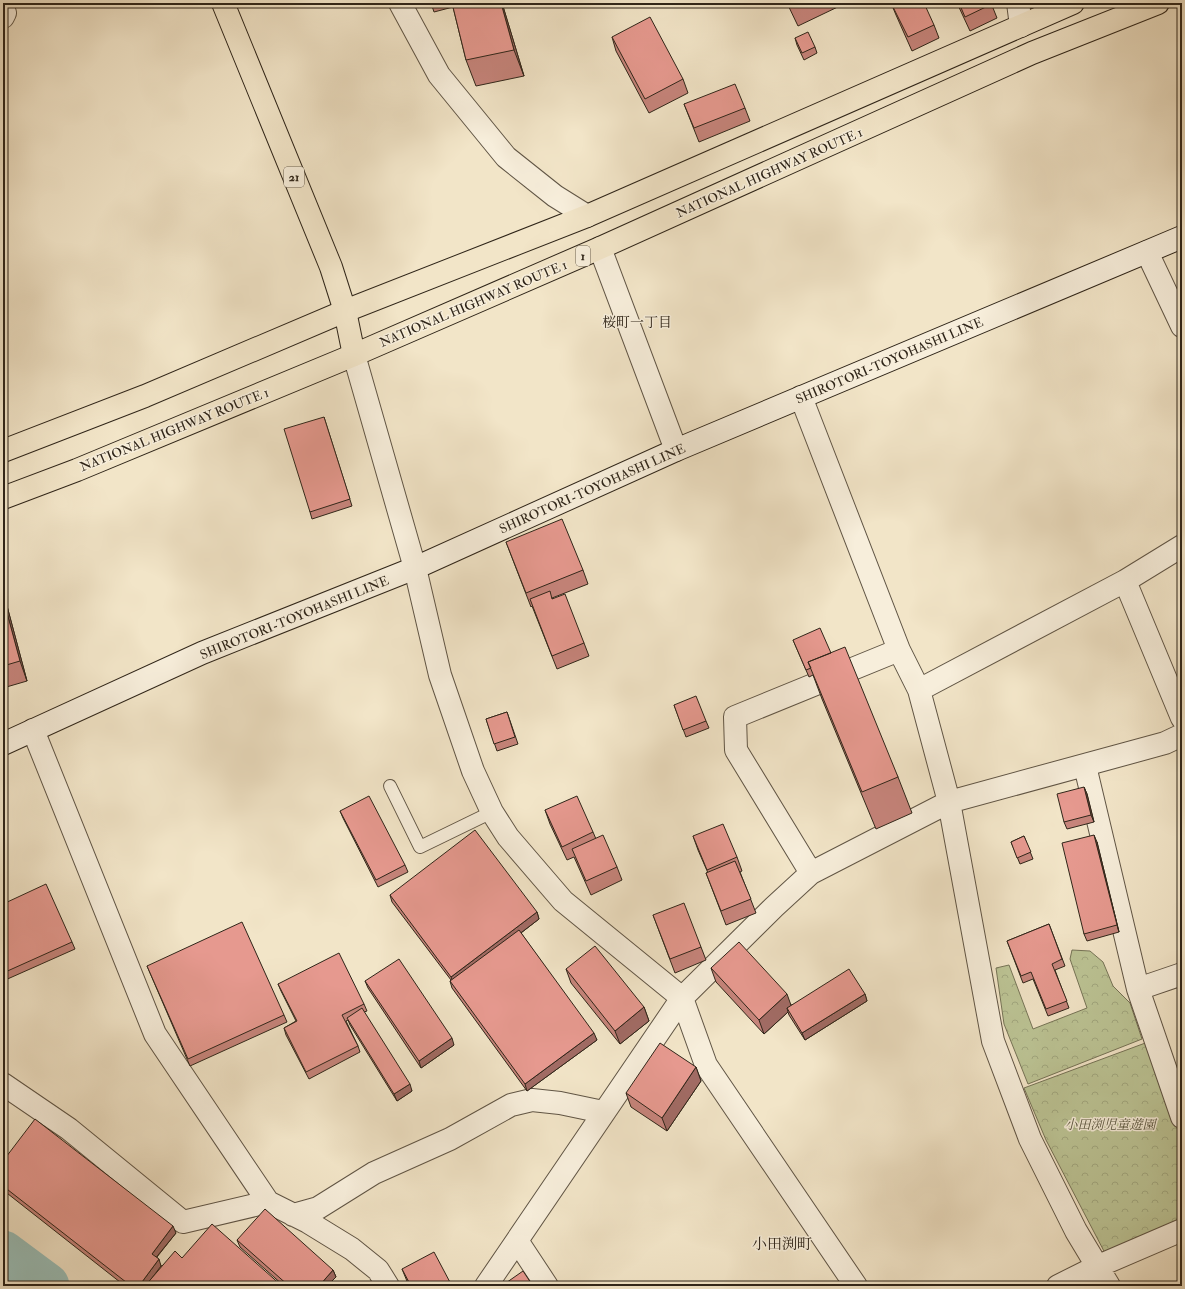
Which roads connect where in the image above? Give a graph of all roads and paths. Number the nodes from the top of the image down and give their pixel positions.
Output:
1 (222, 3) edge
2 (400, 3) edge
3 (1018, 3) edge
4 (1073, 3) edge
5 (1158, 3) edge
6 (3, 6) edge
7 (3, 17) edge
8 (1021, 26) junction
9 (587, 216) junction
10 (1182, 237) edge
11 (600, 248) junction
12 (1147, 252) junction
13 (345, 311) junction
14 (1182, 326) edge
15 (354, 355) junction
16 (800, 397) junction
17 (676, 450) junction
18 (3, 451) edge
19 (3, 498) edge
20 (1182, 546) edge
21 (415, 568) junction
22 (1125, 581) junction
23 (900, 650) junction
24 (919, 690) junction
25 (1182, 718) edge
26 (33, 730) junction
27 (1182, 735) edge
28 (3, 744) edge
29 (1085, 766) junction
30 (390, 786) dead end
31 (949, 802) junction
32 (492, 812) junction
33 (811, 873) junction
34 (1182, 974) edge
35 (1138, 989) junction
36 (682, 998) junction
37 (3, 1084) edge
38 (603, 1112) junction
39 (1182, 1117) edge
40 (268, 1202) junction
41 (293, 1215) junction
42 (1182, 1230) edge
43 (518, 1242) junction
44 (1096, 1266) junction
45 (388, 1286) edge
46 (486, 1286) edge
47 (547, 1286) edge
48 (856, 1286) edge
49 (1058, 1286) edge
50 (1109, 1286) edge

1 - 13 main road, 21
2 - 9 street
3 - 8 street
4 - 8 main road
5 - 11 main road, NATIONAL HIGHWAY ROUTE 1 / 1
6 - 7 street
8 - 9 main road
9 - 13 main road
10 - 12 street, SHIROTORI-TOYOHASHI LINE
11 - 15 main road, NATIONAL HIGHWAY ROUTE 1 / 1
11 - 17 street
12 - 14 street
12 - 16 street, SHIROTORI-TOYOHASHI LINE
13 - 15 main road, 21
13 - 18 main road
15 - 19 main road, NATIONAL HIGHWAY ROUTE 1 / 1
15 - 21 street
16 - 17 street, SHIROTORI-TOYOHASHI LINE
16 - 23 street
17 - 21 street, SHIROTORI-TOYOHASHI LINE
20 - 22 street
21 - 26 street, SHIROTORI-TOYOHASHI LINE
21 - 32 street
22 - 24 street
22 - 25 street
23 - 24 street
23 - 33 street
24 - 31 street
26 - 28 street, SHIROTORI-TOYOHASHI LINE
26 - 40 street
27 - 29 street
29 - 31 street
29 - 35 street
30 - 32 lane
31 - 33 street
31 - 44 street
32 - 36 street
33 - 36 street
34 - 35 street
35 - 39 street
36 - 38 street
36 - 48 street
37 - 40 street
38 - 41 street
38 - 43 street
40 - 41 street
41 - 45 street
42 - 44 street
43 - 46 street
43 - 47 street
44 - 49 street
44 - 50 street

